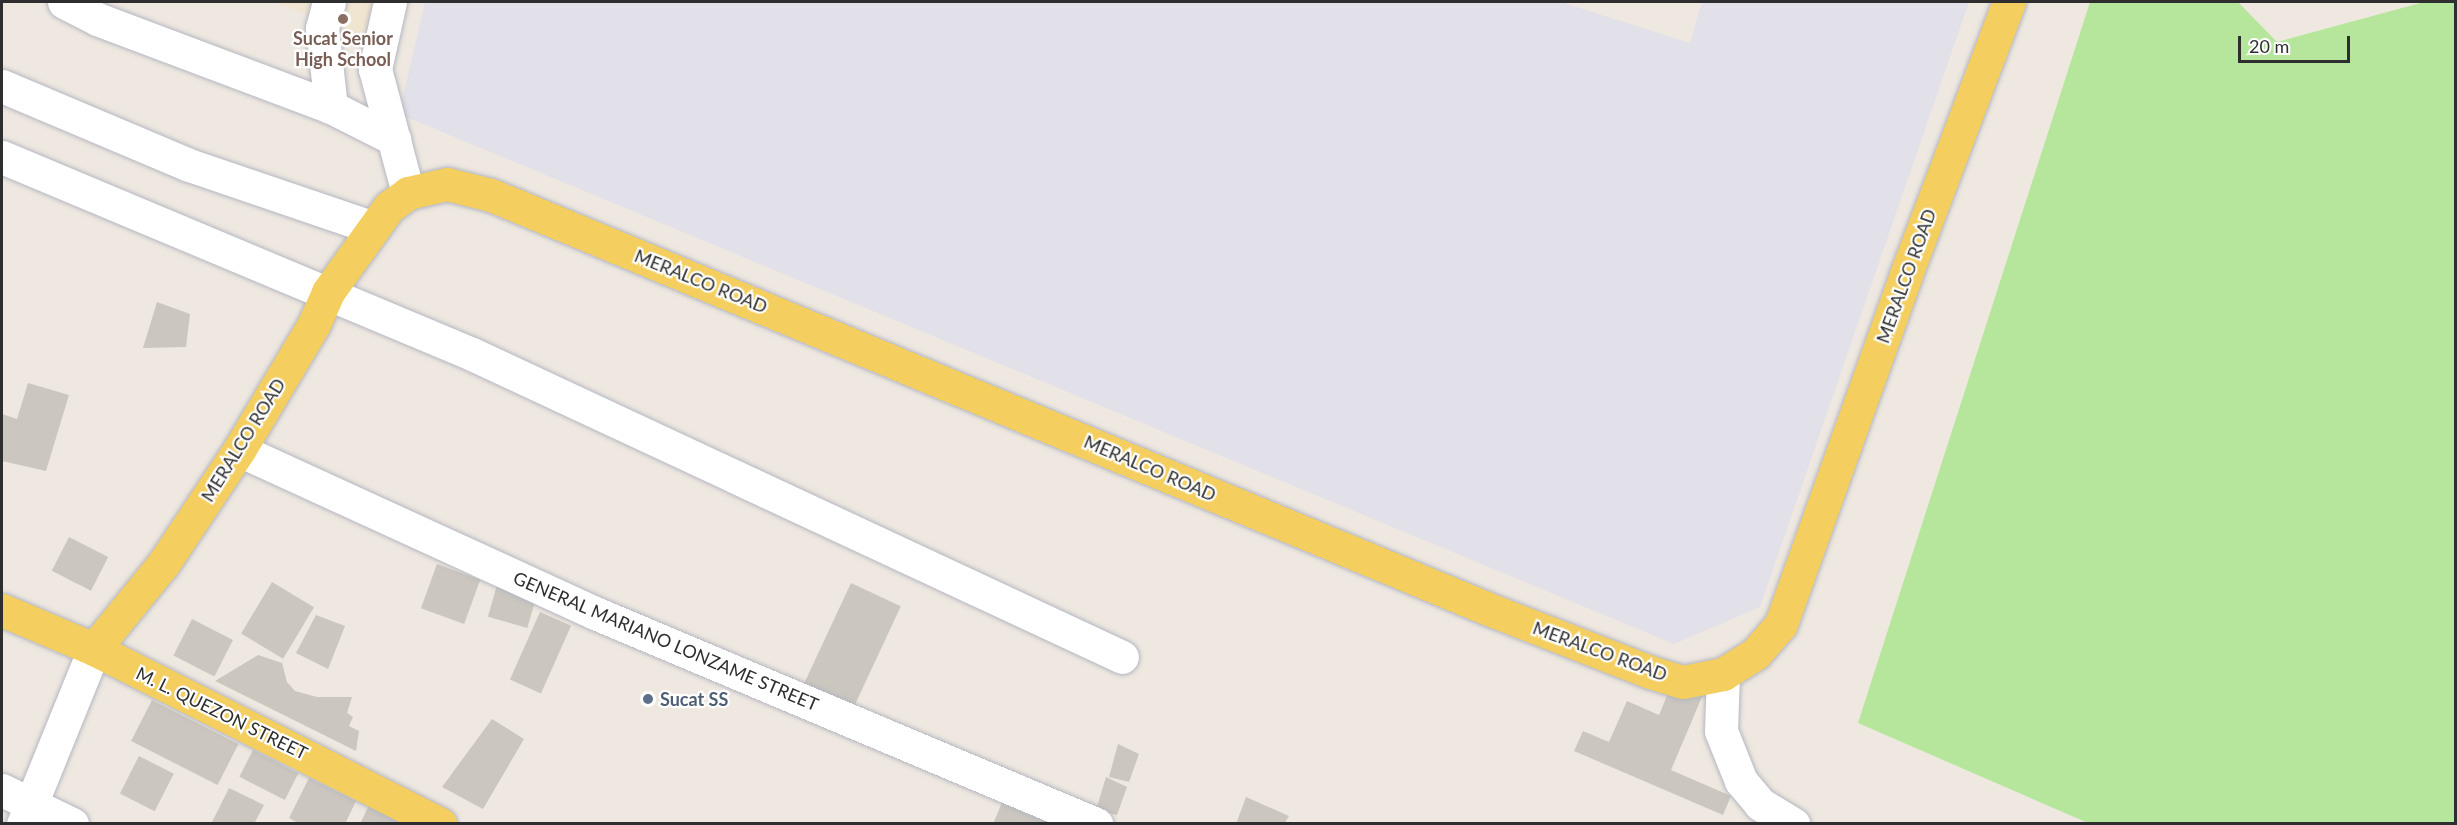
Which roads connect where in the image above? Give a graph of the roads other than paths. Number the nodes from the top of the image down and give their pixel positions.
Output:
1 (64, 2) edge
2 (329, 2) edge
3 (390, 2) edge
4 (2009, 2) edge
5 (2, 86) edge
6 (331, 107) junction
7 (394, 139) junction
8 (2, 157) edge
9 (408, 193) junction
10 (375, 228) junction
11 (328, 292) junction
12 (239, 450) junction
13 (2, 610) edge
14 (94, 650) junction
15 (1122, 657) dead end
16 (1723, 674) junction
17 (2, 790) edge
18 (27, 815) edge
19 (72, 824) edge
20 (440, 824) edge
21 (1096, 824) edge
22 (1793, 824) edge

1 - 6 street
2 - 6 street
3 - 7 street
4 - 16 main road, MERALCO ROAD
5 - 10 street
6 - 7 street
7 - 9 street
8 - 11 street
9 - 10 main road, MERALCO ROAD
9 - 16 main road, MERALCO ROAD
10 - 11 main road, MERALCO ROAD
11 - 12 main road, MERALCO ROAD
11 - 15 street
12 - 14 main road, MERALCO ROAD
12 - 21 street, GENERAL MARIANO LONZAME STREET
13 - 14 main road, M. L. QUEZON STREET
14 - 18 street
14 - 20 main road, M. L. QUEZON STREET
16 - 22 street
17 - 18 street
18 - 19 street

